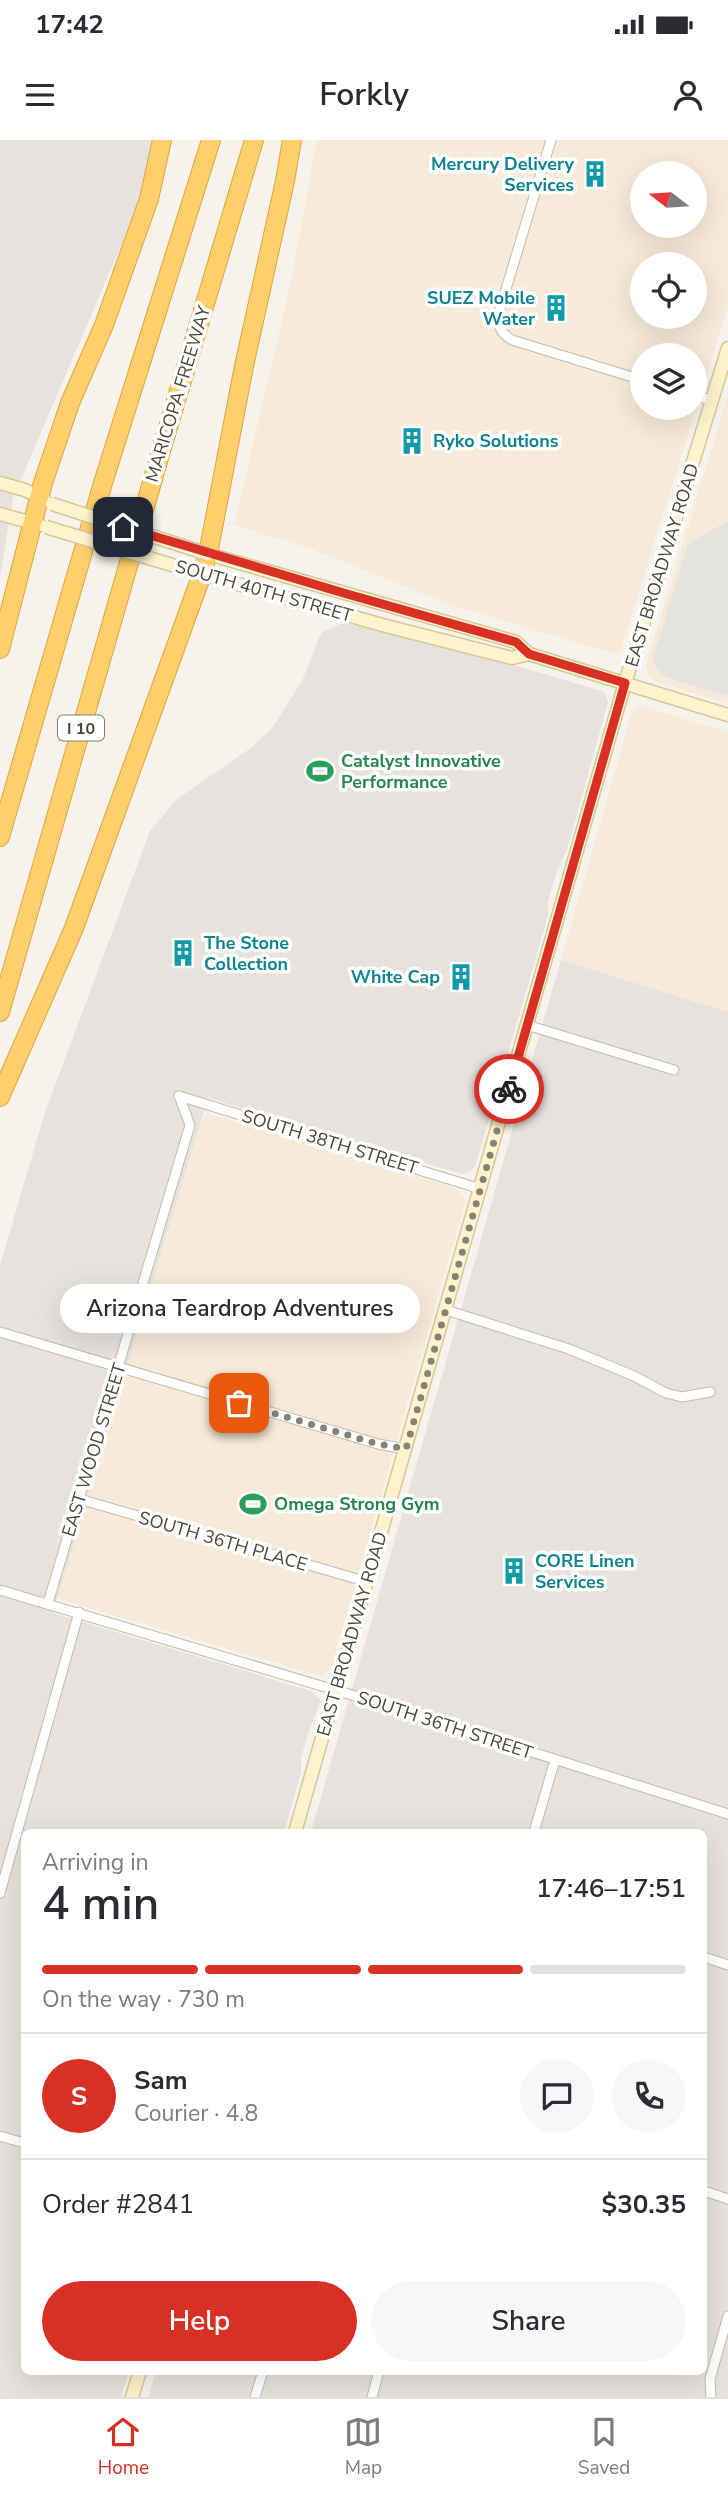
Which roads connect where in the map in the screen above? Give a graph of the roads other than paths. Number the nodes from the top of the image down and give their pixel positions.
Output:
1 (162, 140) edge
2 (199, 140) edge
3 (211, 140) edge
4 (254, 140) edge
5 (292, 140) edge
6 (551, 140) edge
7 (178, 244) junction
8 (728, 348) edge
9 (630, 376) edge
10 (707, 400) edge
11 (712, 401) junction
12 (0, 483) edge
13 (46, 500) junction
14 (0, 513) edge
15 (39, 525) junction
16 (208, 554) junction
17 (202, 575) junction
18 (0, 649) edge
19 (529, 654) junction
20 (625, 683) junction
21 (728, 715) edge
22 (0, 837) edge
23 (0, 1012) edge
24 (527, 1025) junction
25 (674, 1070) dead end
26 (179, 1096) joint
27 (0, 1097) edge
28 (481, 1189) junction
29 (446, 1310) junction
30 (0, 1332) edge
31 (119, 1368) junction
32 (710, 1392) dead end
33 (406, 1449) junction
34 (79, 1499) junction
35 (368, 1582) junction
36 (0, 1590) edge
37 (48, 1603) junction
38 (79, 1612) junction
39 (336, 1690) junction
40 (555, 1760) junction
41 (728, 1814) edge
42 (296, 1829) edge
43 (535, 1829) edge
44 (0, 1893) edge
45 (707, 1958) edge
46 (728, 1965) edge
47 (0, 2136) edge
48 (21, 2142) edge
49 (707, 2192) edge
50 (728, 2199) edge
51 (728, 2316) edge
52 (139, 2375) edge
53 (262, 2375) edge
54 (378, 2375) edge
55 (132, 2397) edge
56 (255, 2397) edge
57 (372, 2397) edge
58 (711, 2397) edge

1 - 13 highway
2 - 7 highway
3 - 7 highway, I 10
4 - 23 highway, MARICOPA FREEWAY / I 10
5 - 16 highway
6 - 9 street
7 - 22 highway, I 10
8 - 11 main road, EAST BROADWAY ROAD
10 - 11 street
11 - 20 main road, EAST BROADWAY ROAD
12 - 13 main road, SOUTH 40TH STREET
13 - 15 highway
13 - 16 main road, SOUTH 40TH STREET, bridge
14 - 15 main road, SOUTH 40TH STREET
15 - 17 main road, SOUTH 40TH STREET, bridge
15 - 18 highway
16 - 17 highway
16 - 19 main road, SOUTH 40TH STREET
17 - 19 main road, SOUTH 40TH STREET
17 - 27 highway
19 - 20 main road, SOUTH 40TH STREET
20 - 21 main road, SOUTH 40TH STREET
20 - 24 main road, EAST BROADWAY ROAD
24 - 25 street
24 - 28 main road, EAST BROADWAY ROAD
26 - 28 street, SOUTH 38TH STREET
26 - 31 street, EAST WOOD STREET
28 - 29 main road, EAST BROADWAY ROAD
29 - 32 street
29 - 33 main road, EAST BROADWAY ROAD
30 - 31 street
31 - 33 street
31 - 34 street, EAST WOOD STREET
33 - 35 main road, EAST BROADWAY ROAD
34 - 35 street, SOUTH 36TH PLACE
34 - 37 street, EAST WOOD STREET
35 - 39 main road, EAST BROADWAY ROAD
36 - 37 street, SOUTH 36TH STREET
37 - 38 street, SOUTH 36TH STREET
38 - 39 street, SOUTH 36TH STREET
38 - 44 street
39 - 40 street, SOUTH 36TH STREET
39 - 42 main road, EAST BROADWAY ROAD
40 - 41 street, SOUTH 36TH STREET
40 - 43 street
45 - 46 street
47 - 48 street
49 - 50 street
51 - 58 street
52 - 55 main road
53 - 56 street
54 - 57 street

